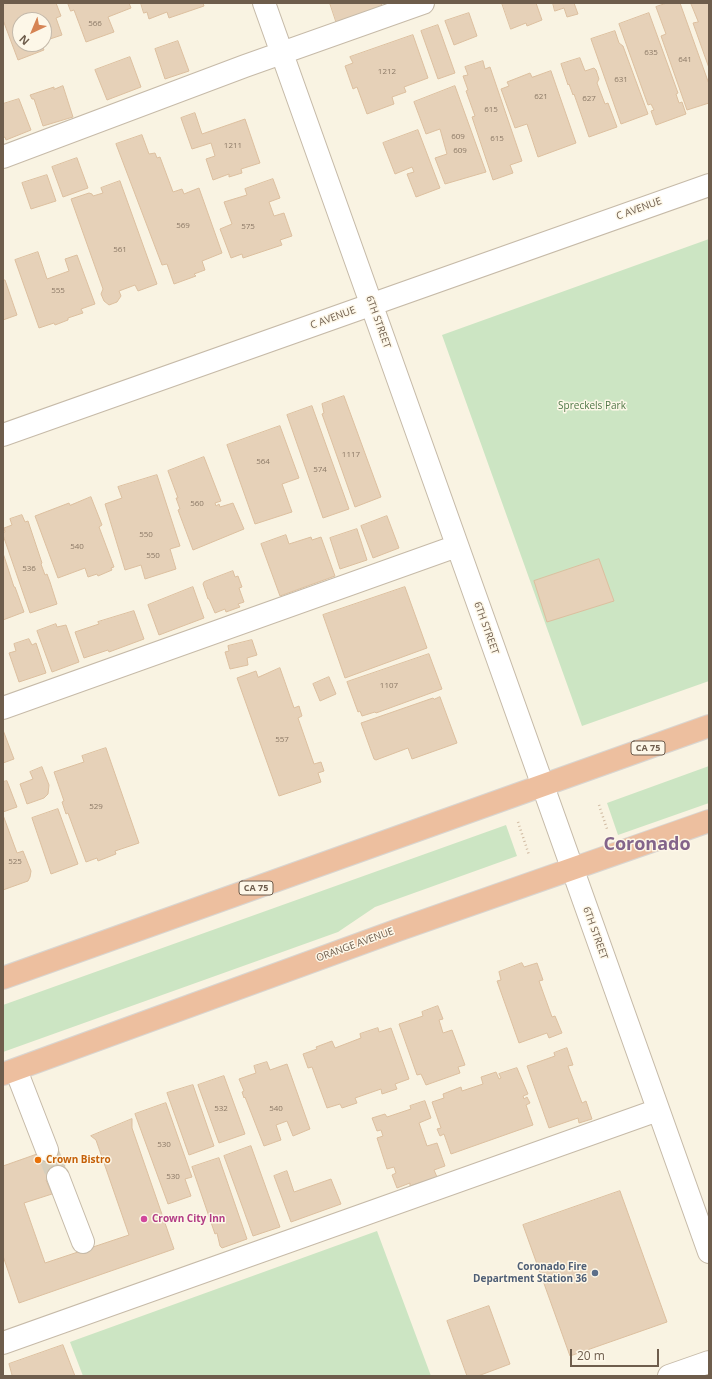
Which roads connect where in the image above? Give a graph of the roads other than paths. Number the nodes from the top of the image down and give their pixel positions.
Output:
1 (264, 3) edge
2 (422, 3) edge
3 (282, 53) junction
4 (3, 157) edge
5 (709, 184) edge
6 (371, 304) junction
7 (3, 435) edge
8 (457, 546) junction
9 (3, 708) edge
10 (709, 726) edge
11 (543, 786) junction
12 (709, 821) edge
13 (572, 869) junction
14 (3, 978) edge
15 (9, 1072) edge
16 (658, 1110) junction
17 (47, 1150) tunnel mouth
18 (58, 1176) tunnel mouth
19 (83, 1242) dead end
20 (709, 1252) edge
21 (3, 1343) edge
22 (709, 1362) edge
23 (669, 1376) edge

1 - 3 street, 6TH STREET
2 - 3 street
3 - 4 street
3 - 6 street, 6TH STREET
5 - 6 street, C AVENUE
6 - 7 street, C AVENUE
6 - 8 street, 6TH STREET
8 - 9 street
8 - 11 street, 6TH STREET
10 - 11 highway, CA 75
11 - 13 street, 6TH STREET
11 - 14 highway, CA 75
12 - 13 highway, ORANGE AVENUE
13 - 15 highway, ORANGE AVENUE
13 - 16 street, 6TH STREET
15 - 17 street
16 - 20 street, 6TH STREET
16 - 21 street
18 - 19 street
22 - 23 street

